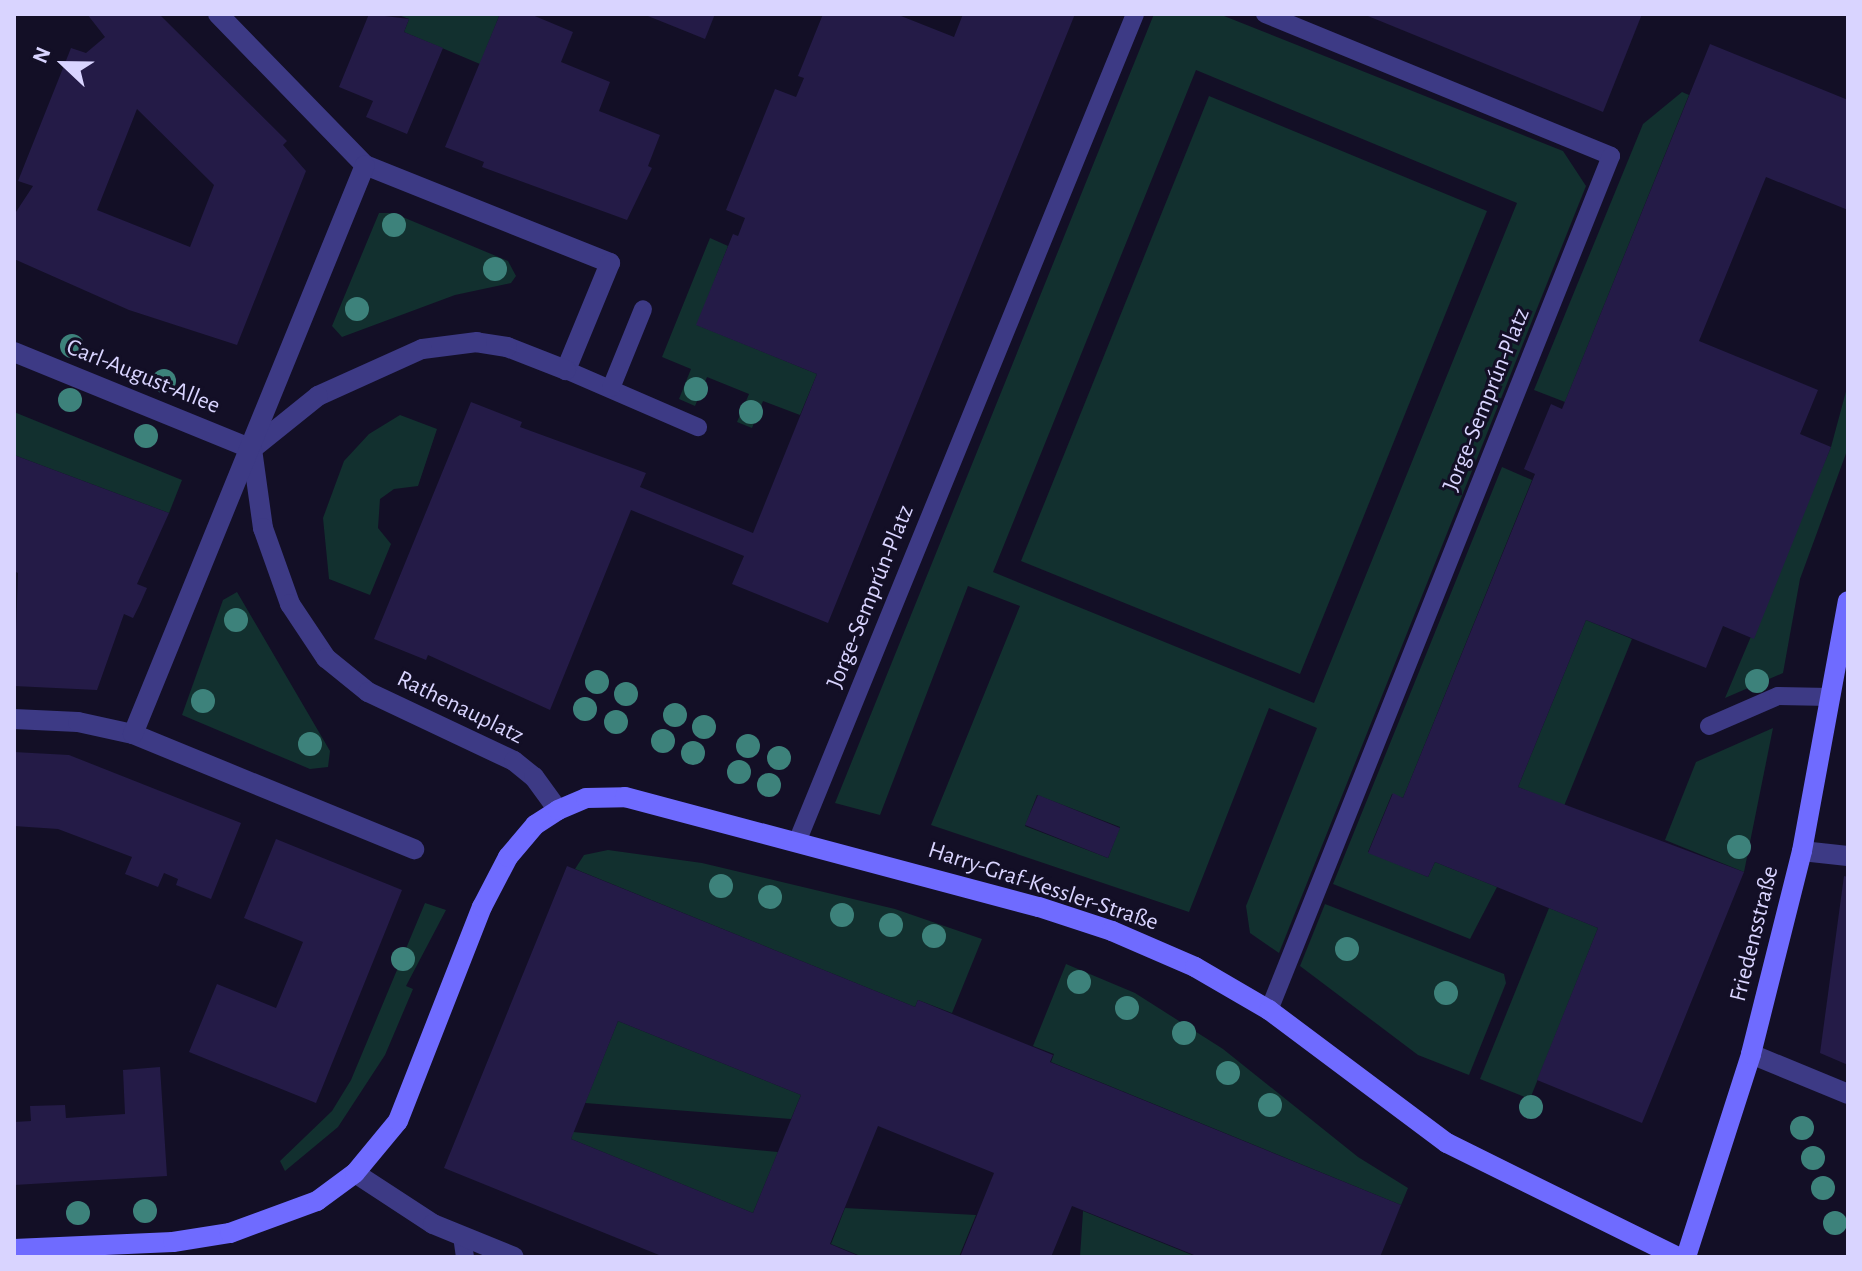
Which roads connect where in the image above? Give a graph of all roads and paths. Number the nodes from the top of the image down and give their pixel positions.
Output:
1 (218, 14) edge
2 (1135, 14) edge
3 (1265, 14) edge
4 (365, 165) junction
5 (643, 309) dead end
6 (14, 352) edge
7 (566, 370) junction
8 (611, 388) junction
9 (698, 427) dead end
10 (252, 449) junction
11 (1847, 609) edge
12 (1830, 697) junction
13 (14, 719) edge
14 (1709, 726) dead end
15 (133, 734) junction
16 (558, 810) junction
17 (797, 842) junction
18 (414, 849) dead end
19 (1802, 851) junction
20 (1848, 856) edge
21 (1269, 1010) junction
22 (1751, 1054) junction
23 (1848, 1094) edge
24 (355, 1173) junction
25 (462, 1236) junction
26 (14, 1249) edge
27 (465, 1257) edge
28 (514, 1257) edge
29 (1678, 1257) edge
30 (1686, 1257) edge

1 - 4 street
2 - 17 lane, Jorge-Semprún-Platz
3 - 21 lane, Jorge-Semprún-Platz
4 - 7 street
4 - 10 street, Rathenauplatz
5 - 8 lane
6 - 10 street, Carl-August-Allee
7 - 8 lane
7 - 10 street, Rathenauplatz
8 - 9 lane
10 - 15 street, Rathenauplatz
10 - 16 street, Rathenauplatz
11 - 12 street, Friedensstraße
12 - 14 lane
12 - 19 street, Friedensstraße
13 - 15 street
15 - 18 street
16 - 17 street, Harry-Graf-Kessler-Straße
16 - 24 street
17 - 21 street, Harry-Graf-Kessler-Straße
19 - 20 street
19 - 22 street, Friedensstraße
21 - 29 street, Harry-Graf-Kessler-Straße
22 - 23 street
22 - 30 street, Friedensstraße
24 - 25 street
24 - 26 street
25 - 27 lane
25 - 28 street

